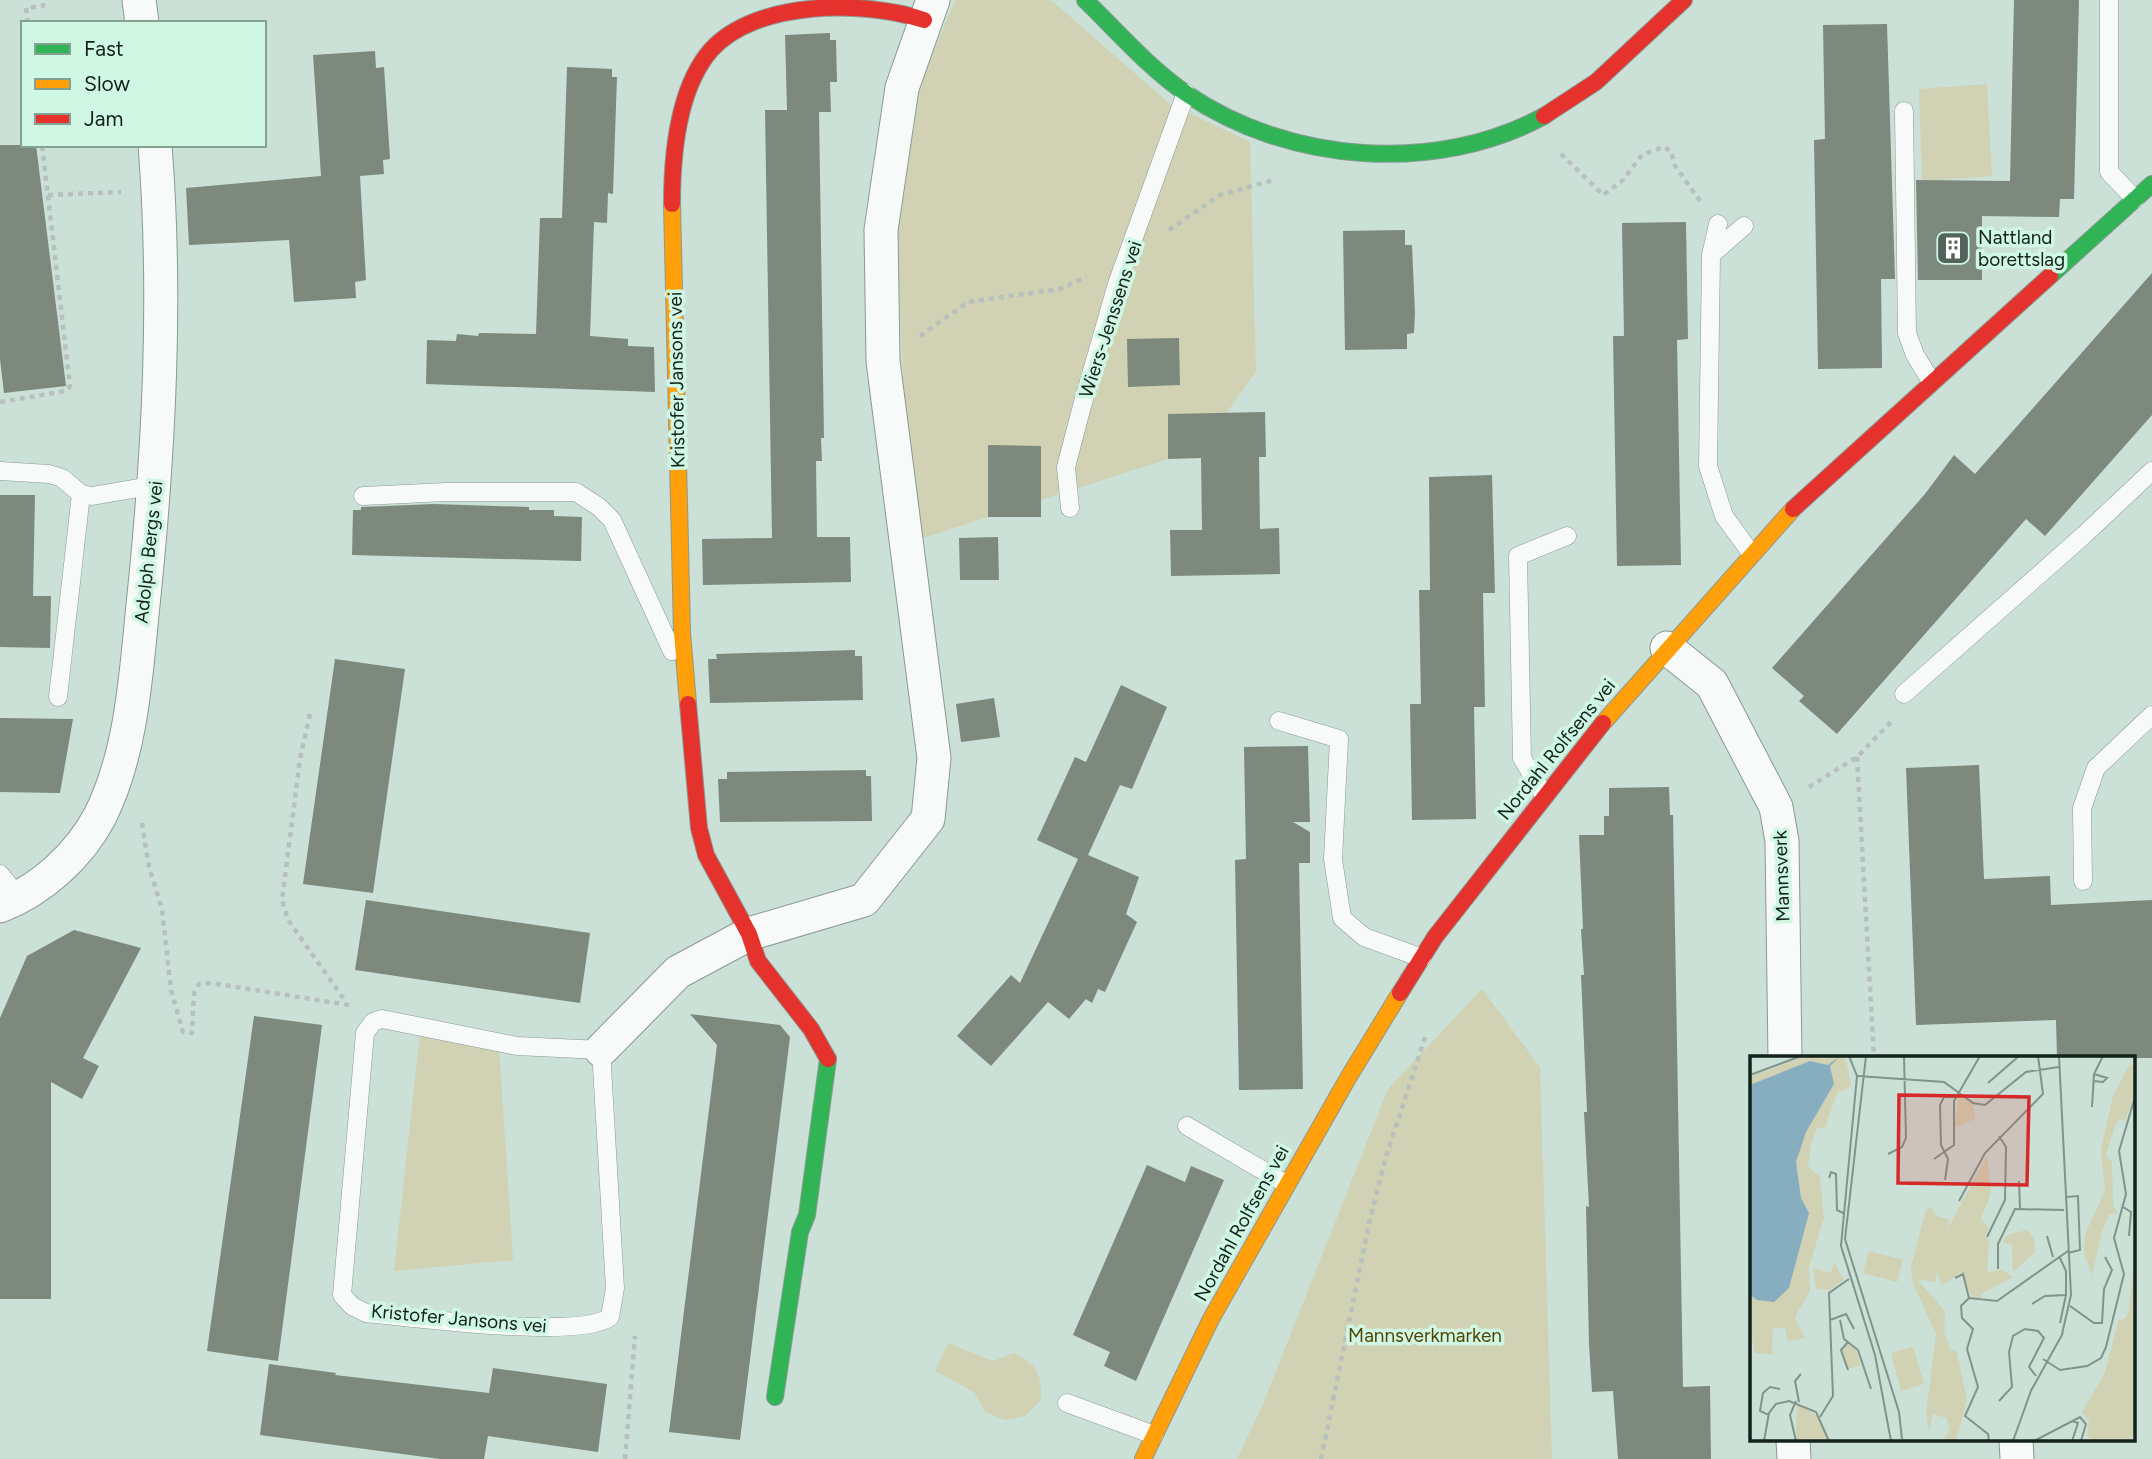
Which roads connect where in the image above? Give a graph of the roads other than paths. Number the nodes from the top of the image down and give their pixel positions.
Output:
1 (139, 0) edge
2 (1085, 0) edge
3 (1684, 0) edge
4 (2109, 0) edge
5 (928, 10) edge
6 (142, 21) edge
7 (1186, 93) junction
8 (1904, 111) dead end
9 (155, 147) edge
10 (2152, 184) edge
11 (2134, 199) junction
12 (1717, 224) road end
13 (1744, 226) dead end
14 (1711, 256) junction
15 (1931, 381) junction
16 (0, 471) edge
17 (2152, 471) edge
18 (156, 485) junction
19 (81, 494) junction
20 (363, 496) dead end
21 (1070, 508) dead end
22 (1567, 536) dead end
23 (1751, 553) junction
24 (1667, 648) junction
25 (685, 675) junction
26 (1903, 694) road end
27 (58, 697) dead end
28 (2152, 715) edge
29 (1279, 721) dead end
30 (1544, 795) junction
31 (2083, 881) dead end
32 (7, 893) edge
33 (749, 934) junction
34 (1422, 958) junction
35 (601, 1050) junction
36 (1785, 1056) edge
37 (1187, 1126) dead end
38 (1286, 1184) junction
39 (775, 1397) dead end
40 (1068, 1403) dead end
41 (1154, 1435) junction
42 (1143, 1459) edge

1 - 6 street
2 - 7 street
3 - 7 street
4 - 11 lane
5 - 25 street, Kristofer Jansons vei
5 - 33 street, Kristofer Jansons vei
7 - 21 lane, Wiers-Jenssens vei
8 - 15 lane
9 - 18 street, Adolph Bergs vei
10 - 11 street, Nordahl Rolfsens vei
11 - 15 street, Nordahl Rolfsens vei
12 - 14 lane
13 - 14 lane
14 - 23 lane
15 - 23 street, Nordahl Rolfsens vei
16 - 19 lane
17 - 26 lane
18 - 19 lane
18 - 32 street, Adolph Bergs vei
19 - 27 lane
20 - 25 lane
22 - 30 lane
23 - 24 street, Nordahl Rolfsens vei
24 - 30 street, Nordahl Rolfsens vei
24 - 36 street, Mannsverk
25 - 33 street, Kristofer Jansons vei
28 - 31 lane
29 - 34 lane
30 - 34 street, Nordahl Rolfsens vei
33 - 35 street, Kristofer Jansons vei
33 - 39 street, Kristofer Jansons vei
34 - 38 street, Nordahl Rolfsens vei
35 - 35 lane, Kristofer Jansons vei
37 - 38 lane
38 - 41 street, Nordahl Rolfsens vei
40 - 41 lane
41 - 42 street, Nordahl Rolfsens vei

